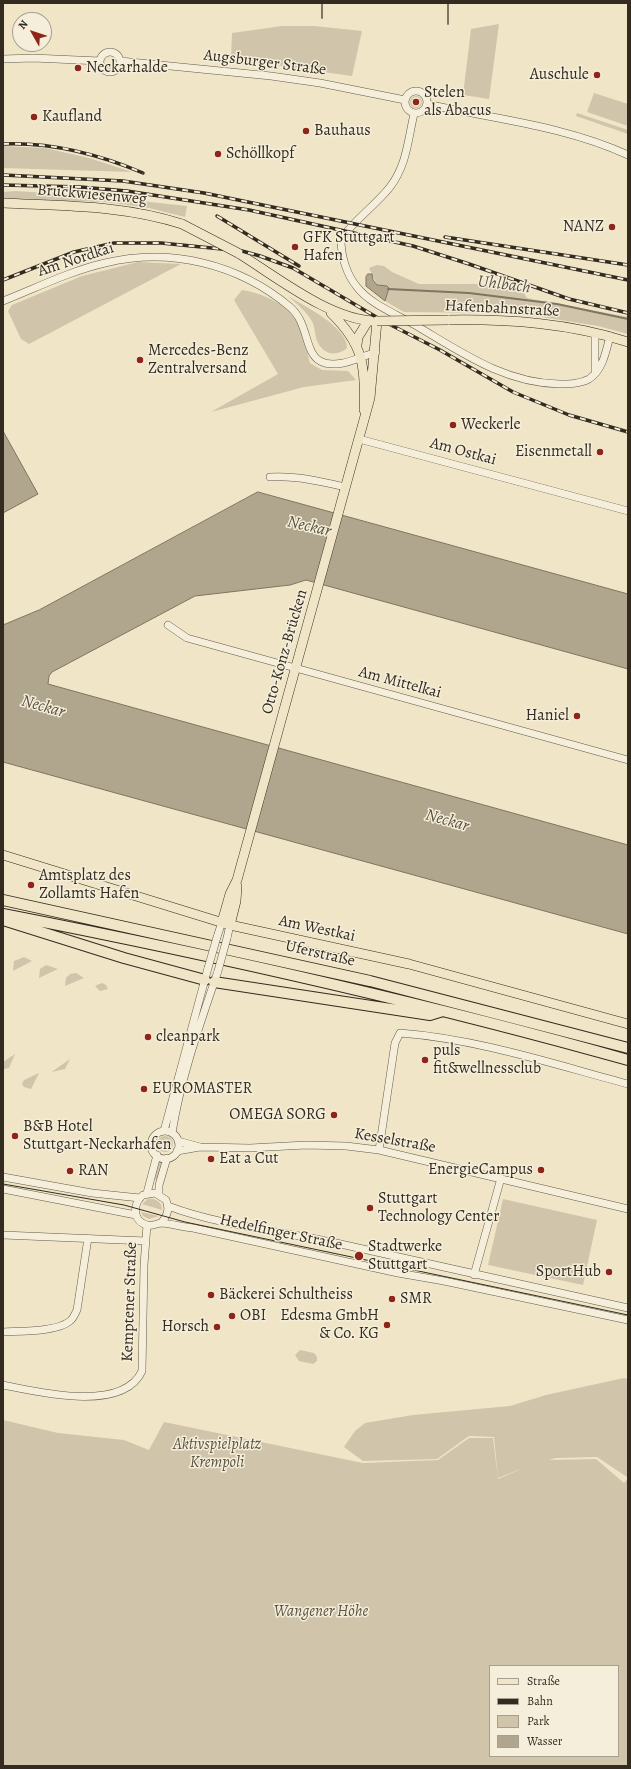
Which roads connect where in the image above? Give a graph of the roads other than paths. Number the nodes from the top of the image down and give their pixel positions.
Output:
1 (3, 59) edge
2 (100, 61) junction
3 (120, 61) junction
4 (405, 100) junction
5 (427, 104) junction
6 (414, 114) junction
7 (628, 155) edge
8 (3, 203) edge
9 (3, 301) edge
10 (327, 309) junction
11 (372, 321) junction
12 (595, 333) junction
13 (610, 336) junction
14 (628, 342) edge
15 (357, 345) junction
16 (376, 352) junction
17 (361, 357) junction
18 (596, 371) junction
19 (368, 393) junction
20 (360, 435) junction
21 (270, 477) dead end
22 (346, 487) junction
23 (628, 511) edge
24 (168, 625) dead end
25 (296, 668) junction
26 (628, 760) edge
27 (3, 855) edge
28 (3, 900) edge
29 (3, 914) edge
30 (3, 920) edge
31 (226, 924) junction
32 (210, 981) junction
33 (202, 1006) junction
34 (445, 1011) junction
35 (628, 1024) edge
36 (628, 1048) edge
37 (628, 1060) edge
38 (628, 1084) edge
39 (164, 1131) junction
40 (172, 1133) junction
41 (178, 1141) junction
42 (200, 1147) junction
43 (379, 1150) junction
44 (177, 1151) junction
45 (157, 1155) junction
46 (167, 1158) junction
47 (3, 1177) edge
48 (500, 1178) junction
49 (3, 1189) edge
50 (147, 1194) junction
51 (159, 1194) junction
52 (140, 1198) junction
53 (168, 1206) junction
54 (628, 1209) edge
55 (136, 1215) junction
56 (161, 1223) junction
57 (147, 1225) junction
58 (3, 1235) edge
59 (88, 1238) junction
60 (146, 1240) junction
61 (474, 1275) junction
62 (628, 1308) edge
63 (628, 1320) edge
64 (3, 1332) edge
65 (3, 1385) edge

1 - 2 street, Augsburger Straße
2 - 3 street, Augsburger Straße
2 - 3 street
3 - 4 street, Augsburger Straße
4 - 5 street
4 - 6 street
5 - 6 street
5 - 7 street
6 - 18 street, Hafenbahnstraße
8 - 10 main road, Bruckwiesenweg, bridge
9 - 17 street, Am Nordkai
10 - 11 main road, Bruckwiesenweg
10 - 15 main road, Otto-Konz-Brücken
11 - 12 main road, Hafenbahnstraße, bridge
11 - 15 main road
11 - 16 main road, Otto-Konz-Brücken
12 - 13 main road, Hafenbahnstraße
12 - 18 street
13 - 14 main road, Hafenbahnstraße
13 - 18 street, Hafenbahnstraße
15 - 17 main road, Otto-Konz-Brücken
16 - 17 street, Am Nordkai
16 - 19 main road, Otto-Konz-Brücken
17 - 19 main road, Otto-Konz-Brücken
19 - 20 main road, Otto-Konz-Brücken
20 - 22 main road, Otto-Konz-Brücken
20 - 23 street, Am Ostkai
21 - 22 street
22 - 25 main road, Otto-Konz-Brücken
24 - 25 street, Am Mittelkai
25 - 26 street, Am Mittelkai
25 - 31 main road, Otto-Konz-Brücken
27 - 31 main road, Am Westkai
28 - 36 highway, Uferstraße
29 - 34 highway, Uferstraße
30 - 32 highway
31 - 32 street, Otto-Konz-Brücken, bridge
31 - 32 street, Otto-Konz-Brücken, bridge
31 - 35 main road, Am Westkai
32 - 33 street, Otto-Konz-Brücken
32 - 33 street, Otto-Konz-Brücken
32 - 34 highway
33 - 39 street, Otto-Konz-Brücken
33 - 40 street, Otto-Konz-Brücken
34 - 37 highway, Uferstraße
38 - 43 street
39 - 40 street
39 - 45 street, Otto-Konz-Brücken
40 - 41 street
41 - 42 street, Kesselstraße
41 - 44 street
42 - 43 street, Kesselstraße
42 - 44 street, Kesselstraße
43 - 48 street, Kesselstraße
44 - 46 street
45 - 46 street
45 - 50 street, Otto-Konz-Brücken
46 - 51 street
47 - 52 street
48 - 54 street, Kesselstraße
48 - 61 street
49 - 55 street
50 - 51 street
50 - 52 street
51 - 53 street
52 - 55 street
53 - 56 street
53 - 61 street, Hedelfinger Straße
55 - 57 street
56 - 57 street, Hedelfinger Straße
56 - 63 street, Hedelfinger Straße
57 - 60 street, Kemptener Straße
58 - 59 street
59 - 60 street
59 - 64 street
60 - 65 street, Kemptener Straße
61 - 62 street, Hedelfinger Straße

